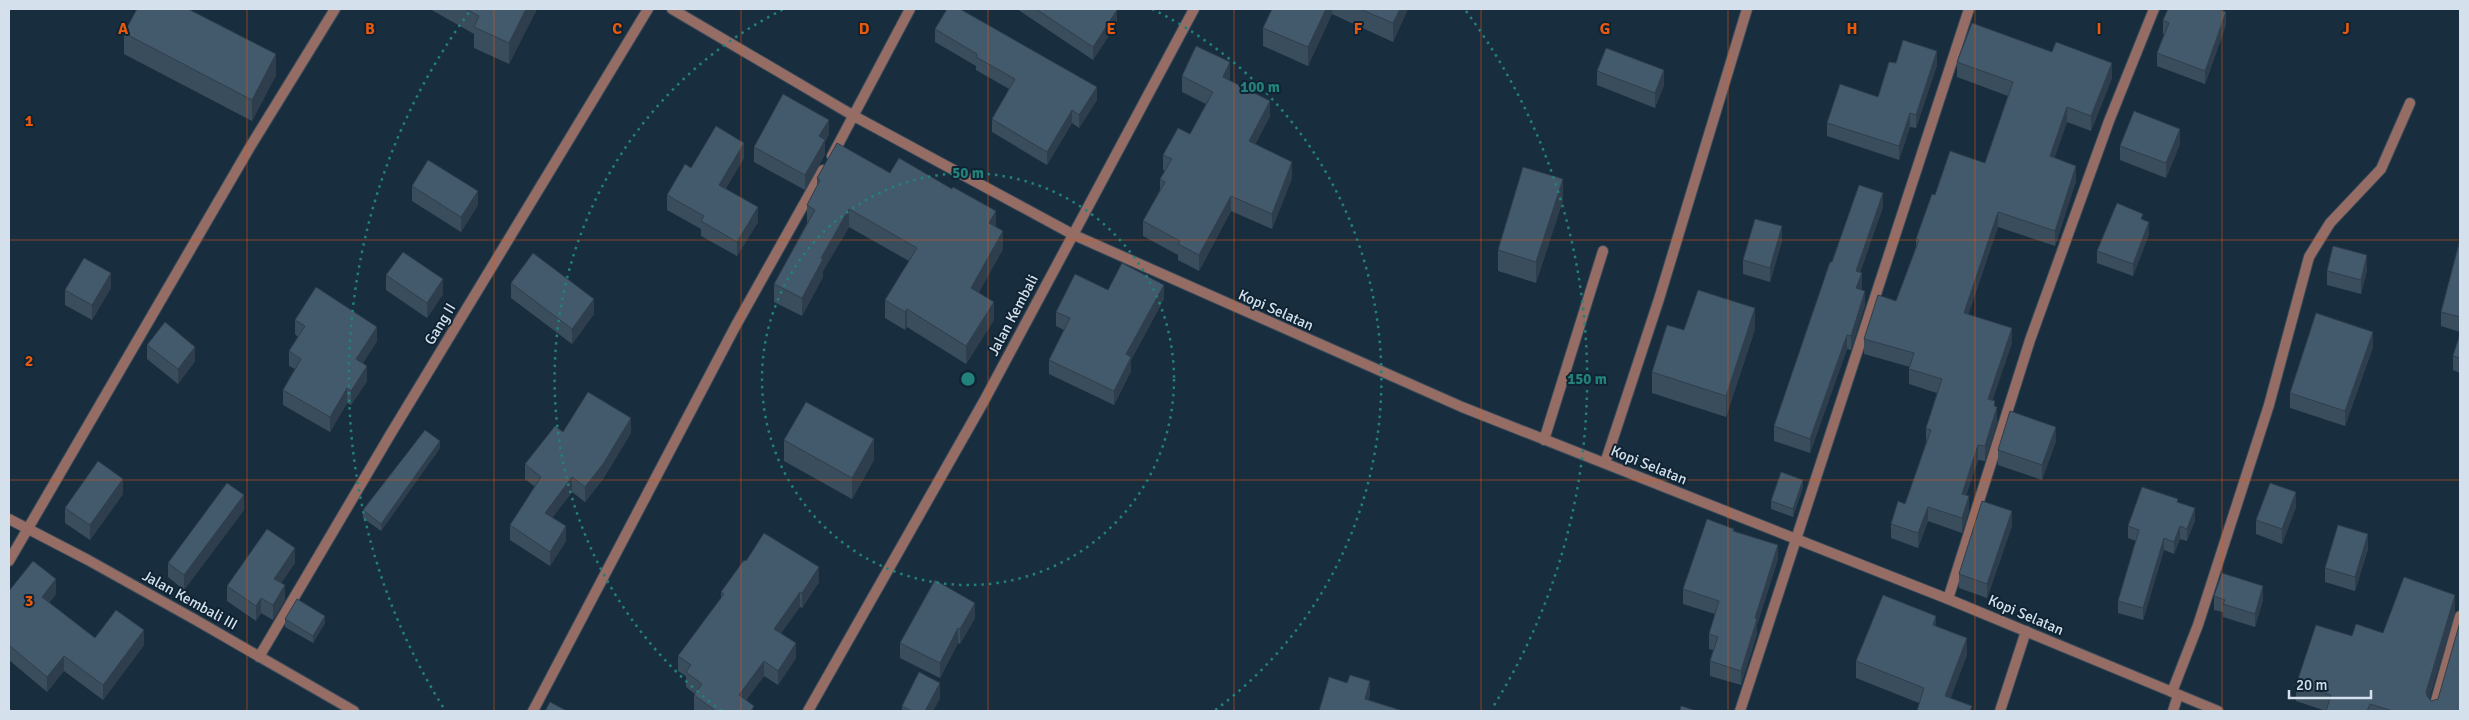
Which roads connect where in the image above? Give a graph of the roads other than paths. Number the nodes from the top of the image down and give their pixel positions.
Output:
1 (335, 9) edge
2 (648, 9) edge
3 (672, 9) edge
4 (910, 9) edge
5 (1194, 9) edge
6 (1747, 9) edge
7 (1969, 9) edge
8 (2154, 9) edge
9 (2410, 103) dead end
10 (854, 116) junction
11 (1074, 235) junction
12 (1603, 251) dead end
13 (1544, 440) junction
14 (1605, 463) junction
15 (9, 520) edge
16 (30, 529) junction
17 (1795, 539) junction
18 (9, 561) edge
19 (1948, 599) junction
20 (2460, 616) edge
21 (2026, 631) junction
22 (259, 656) junction
23 (2175, 694) junction
24 (354, 711) edge
25 (533, 711) edge
26 (808, 711) edge
27 (1740, 711) edge
28 (2000, 711) edge
29 (2173, 711) edge
30 (2218, 711) edge
31 (2434, 711) edge

1 - 16 street
2 - 22 street, Gang II
3 - 10 street, Kopi Selatan
4 - 10 street
5 - 11 street, Jalan Kembali
6 - 14 street
7 - 17 street
8 - 19 street
9 - 23 street
10 - 11 street, Kopi Selatan
10 - 25 street
11 - 13 street, Kopi Selatan
11 - 26 street, Jalan Kembali
12 - 13 street
13 - 14 street, Kopi Selatan
14 - 17 street, Kopi Selatan
15 - 16 street, Jalan Kembali III
16 - 18 street
16 - 22 street, Jalan Kembali III
17 - 19 street, Kopi Selatan
17 - 27 street
19 - 21 street, Kopi Selatan
20 - 31 street
21 - 23 street, Kopi Selatan
21 - 28 street
22 - 24 street, Jalan Kembali III
23 - 29 street
23 - 30 street, Kopi Selatan

